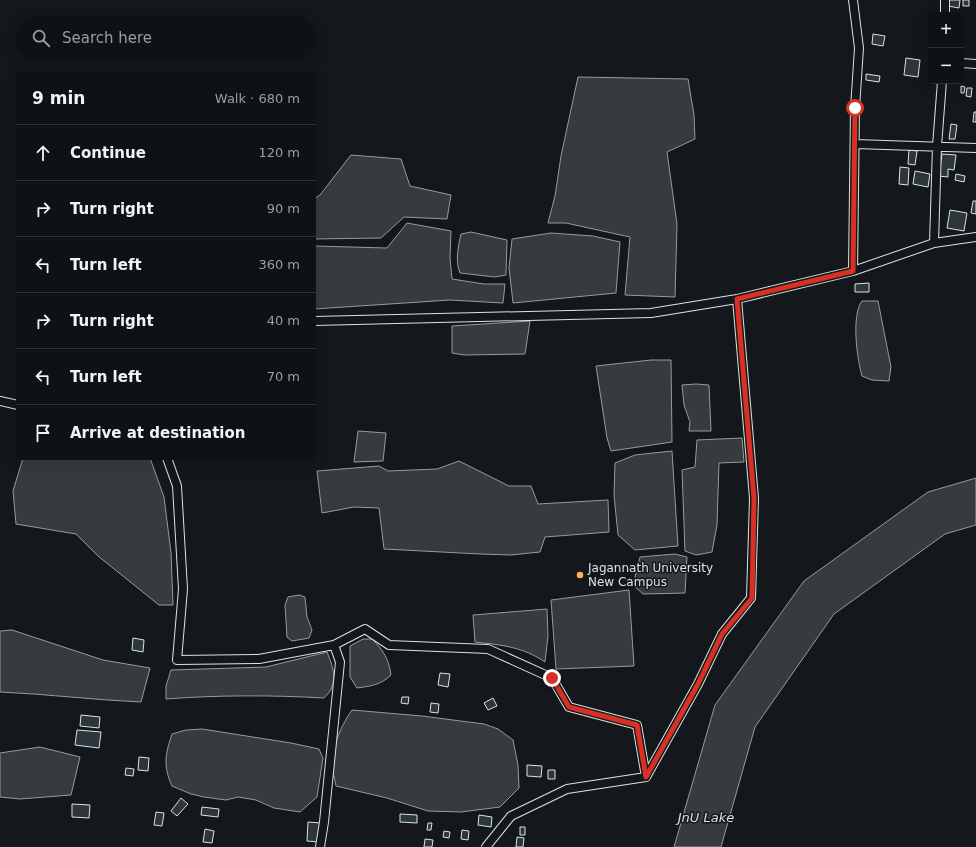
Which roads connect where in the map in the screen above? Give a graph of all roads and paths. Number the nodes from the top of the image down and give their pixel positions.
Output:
1 (853, 0) edge
2 (945, 0) edge
3 (945, 12) edge
4 (964, 63) edge
5 (976, 64) edge
6 (942, 84) edge
7 (855, 144) junction
8 (937, 146) junction
9 (976, 148) edge
10 (976, 237) edge
11 (934, 243) junction
12 (853, 271) junction
13 (737, 299) junction
14 (316, 321) edge
15 (0, 401) edge
16 (16, 405) edge
17 (168, 460) edge
18 (334, 645) junction
19 (646, 777) junction
20 (320, 847) edge
21 (486, 847) edge

1 - 7 street
2 - 3 street
4 - 5 street
6 - 8 street
7 - 8 street
7 - 12 street
8 - 9 street
8 - 11 street
10 - 11 street
11 - 12 street
12 - 13 street
13 - 14 street
13 - 19 street
15 - 16 street
17 - 18 street
18 - 19 street
18 - 20 street
19 - 21 street

